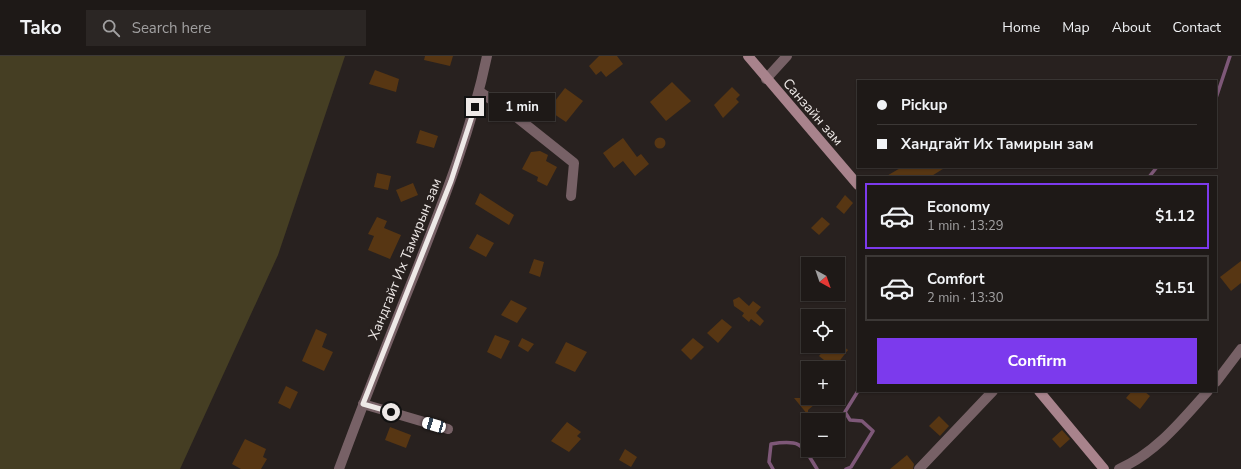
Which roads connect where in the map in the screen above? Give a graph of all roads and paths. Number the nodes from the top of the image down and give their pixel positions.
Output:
1 (487, 56) edge
2 (748, 56) edge
3 (787, 56) edge
4 (766, 79) junction
5 (480, 92) junction
6 (857, 184) edge
7 (571, 196) dead end
8 (1241, 349) edge
9 (1217, 381) edge
10 (992, 392) edge
11 (1040, 392) edge
12 (1207, 392) edge
13 (363, 404) junction
14 (448, 429) dead end
15 (339, 469) edge
16 (920, 469) edge
17 (1104, 469) edge
18 (1119, 469) edge

1 - 5 street, Хандгайт Их Тамирын зам
2 - 4 main road, Санзайн зам
3 - 4 street
4 - 6 main road, Санзайн зам
5 - 7 street
5 - 13 street, Хандгайт Их Тамирын зам
8 - 9 street
10 - 16 street
11 - 17 main road
12 - 18 street
13 - 14 street
13 - 15 street, Хандгайт Их Тамирын зам

